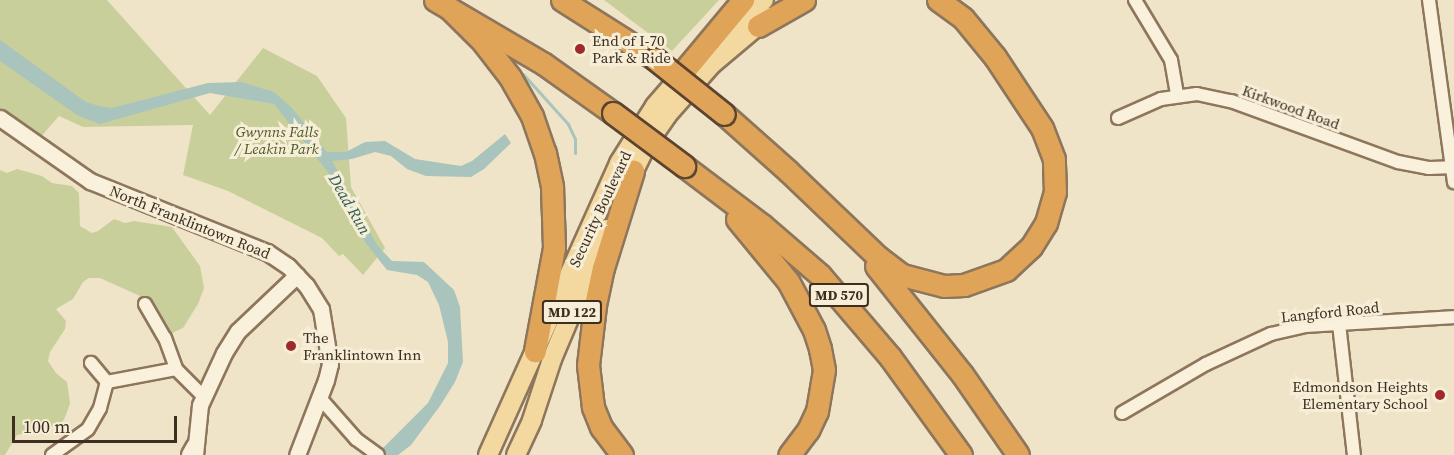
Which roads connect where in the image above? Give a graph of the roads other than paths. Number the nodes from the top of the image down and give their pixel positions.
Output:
1 (562, 0) edge
2 (585, 0) edge
3 (743, 0) edge
4 (764, 0) edge
5 (787, 0) edge
6 (804, 0) edge
7 (938, 0) edge
8 (1135, 0) edge
9 (1429, 0) edge
10 (442, 4) edge
11 (758, 26) junction
12 (655, 59) junction
13 (678, 78) junction
14 (1178, 94) junction
15 (0, 118) edge
16 (1118, 118) dead end
17 (684, 166) junction
18 (1453, 167) edge
19 (633, 171) junction
20 (1454, 182) edge
21 (838, 220) junction
22 (297, 275) junction
23 (145, 304) dead end
24 (1454, 318) edge
25 (1339, 324) junction
26 (535, 351) junction
27 (91, 363) dead end
28 (176, 369) junction
29 (107, 382) junction
30 (203, 396) junction
31 (320, 398) junction
32 (1122, 413) dead end
33 (532, 420) junction
34 (193, 452) edge
35 (377, 454) edge
36 (52, 455) edge
37 (297, 455) edge
38 (488, 455) edge
39 (516, 455) edge
40 (522, 455) edge
41 (622, 455) edge
42 (789, 455) edge
43 (961, 455) edge
44 (1018, 455) edge
45 (1354, 455) edge

1 - 12 highway, MD 570
2 - 12 highway
3 - 13 highway
4 - 13 main road, Security Boulevard / MD 122
5 - 11 main road, Security Boulevard / MD 122
6 - 11 highway
7 - 21 highway
8 - 14 street
9 - 18 street
10 - 17 highway, MD 570, bridge
10 - 26 highway
11 - 19 main road, Security Boulevard / MD 122
12 - 21 highway, MD 570, bridge
13 - 26 main road, Security Boulevard / MD 122
14 - 16 street, Kirkwood Road
14 - 18 street, Kirkwood Road
15 - 22 street, North Franklintown Road
17 - 42 highway
17 - 43 highway, MD 570
18 - 20 street
19 - 33 main road, Security Boulevard / MD 122
19 - 41 highway
21 - 44 highway, MD 570
22 - 30 street
22 - 31 street, North Franklintown Road
23 - 28 street
24 - 25 street, Langford Road
25 - 32 street, Langford Road
25 - 45 street
26 - 38 main road, Security Boulevard / MD 122
27 - 29 street
28 - 29 street
28 - 30 street
29 - 36 street
30 - 34 street
31 - 35 street
31 - 37 street, North Franklintown Road
33 - 39 main road, Security Boulevard / MD 122
33 - 40 main road

